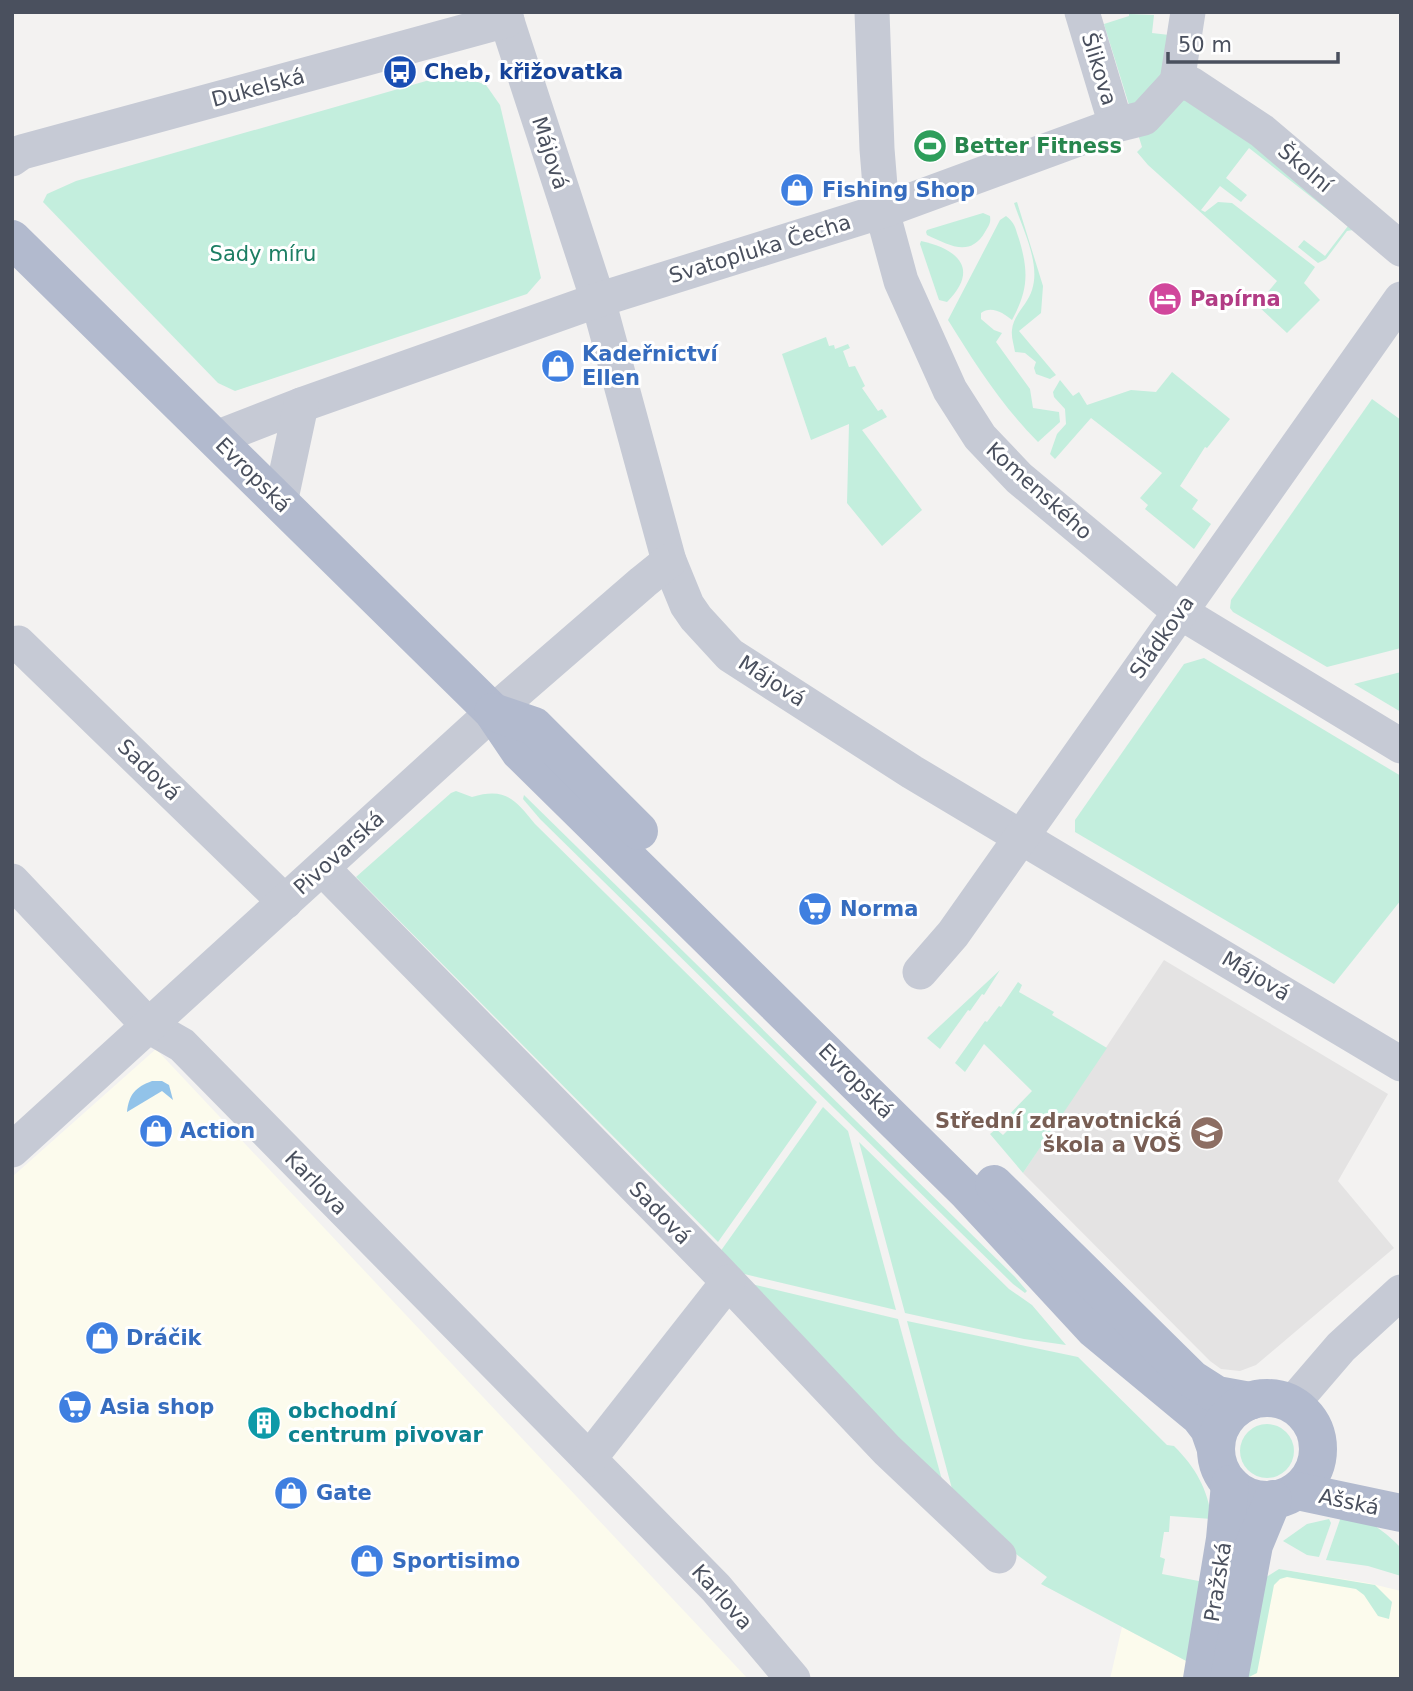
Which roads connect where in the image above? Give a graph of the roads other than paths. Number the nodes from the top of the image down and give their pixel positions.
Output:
1 (872, 12) edge
2 (1082, 12) edge
3 (1188, 12) edge
4 (505, 16) edge
5 (1191, 87) junction
6 (1116, 125) junction
7 (12, 159) edge
8 (882, 211) junction
9 (12, 239) edge
10 (1401, 249) edge
11 (1401, 299) edge
12 (598, 300) junction
13 (301, 405) junction
14 (216, 438) junction
15 (280, 503) junction
16 (669, 561) junction
17 (1180, 612) junction
18 (12, 644) edge
19 (494, 712) junction
20 (1401, 746) edge
21 (1020, 835) junction
22 (323, 869) junction
23 (12, 881) edge
24 (285, 902) junction
25 (920, 972) dead end
26 (149, 1026) junction
27 (1401, 1064) edge
28 (12, 1150) edge
29 (728, 1282) junction
30 (1401, 1292) edge
31 (1250, 1401) junction
32 (1292, 1404) junction
33 (1216, 1449) junction
34 (1318, 1452) junction
35 (589, 1459) junction
36 (1230, 1484) junction
37 (1285, 1495) junction
38 (1396, 1511) edge
39 (999, 1556) dead end
40 (793, 1679) edge
41 (1202, 1679) edge
42 (1228, 1679) edge

1 - 8 street, Komenského
2 - 6 street, Šlikova
3 - 5 street
4 - 7 street, Dukelská
4 - 12 street, Májová
5 - 6 street, Svatopluka Čecha
5 - 10 street, Školní
6 - 8 street, Svatopluka Čecha
8 - 12 street, Svatopluka Čecha
8 - 17 street, Komenského
9 - 14 main road, Evropská
11 - 17 street, Sládkova
12 - 13 street, Svatopluka Čecha
12 - 16 street, Májová
13 - 14 street, Svatopluka Čecha
13 - 15 street
14 - 15 main road, Evropská
15 - 19 main road, Evropská
16 - 19 street, Pivovarská
16 - 21 street, Májová
17 - 20 street, Komenského
17 - 21 street, Sládkova
18 - 24 street, Sadová
19 - 22 street, Pivovarská
19 - 31 main road, Evropská
19 - 33 main road, Evropská
21 - 25 street, Sládkova
21 - 27 street, Májová
22 - 24 street, Pivovarská
22 - 29 street, Sadová
23 - 26 street, Karlova
24 - 26 street, Pivovarská
26 - 28 street, Pivovarská
26 - 35 street, Karlova
29 - 35 street
29 - 39 street, Sadová
30 - 32 street
31 - 32 main road
31 - 33 main road
32 - 34 main road
33 - 36 main road
34 - 37 main road
34 - 38 main road, Ašská
35 - 40 street, Karlova
36 - 37 main road
36 - 41 main road, Pražská
37 - 38 main road, Ašská
37 - 42 main road, Pražská

